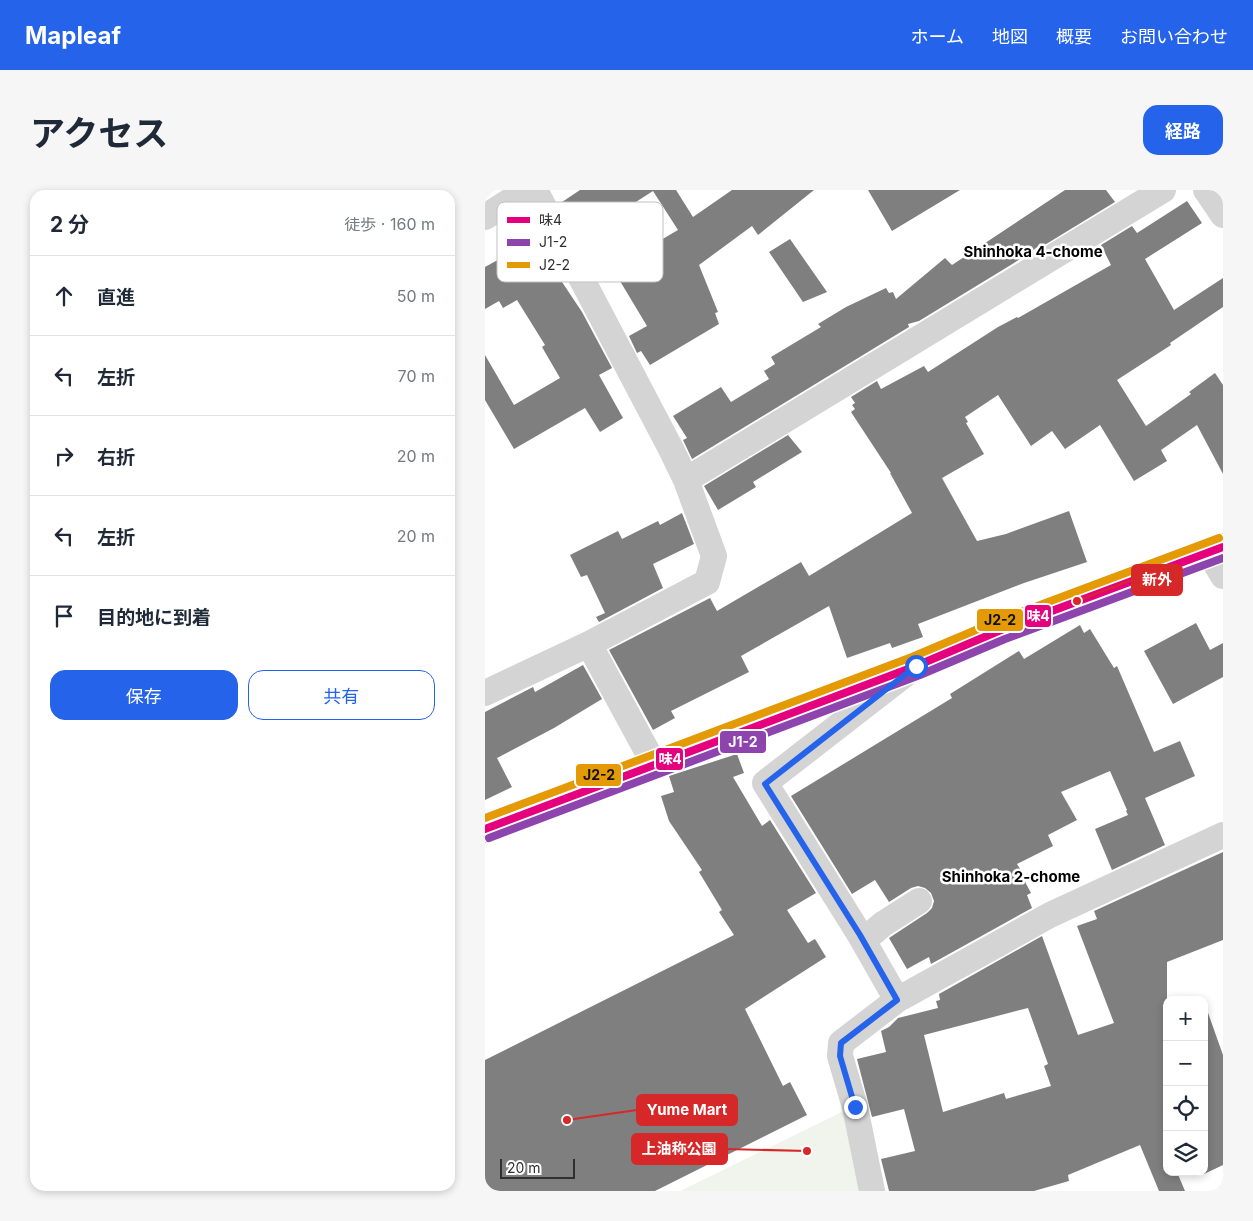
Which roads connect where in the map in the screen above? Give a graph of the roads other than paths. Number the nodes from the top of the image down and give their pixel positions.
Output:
1 (527, 190) edge
2 (535, 190) edge
3 (1205, 190) edge
4 (1152, 193) edge
5 (508, 202) edge
6 (541, 202) edge
7 (497, 209) edge
8 (1223, 215) edge
9 (485, 217) edge
10 (584, 282) edge
11 (686, 480) junction
12 (1216, 549) edge
13 (1223, 576) edge
14 (589, 644) junction
15 (916, 666) junction
16 (485, 693) edge
17 (655, 764) junction
18 (485, 829) edge
19 (1223, 835) edge
20 (919, 901) dead end
21 (863, 941) junction
22 (897, 1000) junction
23 (872, 1191) edge

1 - 5 street
2 - 6 street
3 - 8 street
4 - 11 street
7 - 9 street
10 - 11 street
11 - 14 street
12 - 13 street
12 - 15 main road
14 - 16 street
14 - 17 street
15 - 17 main road
15 - 21 street
17 - 18 main road
19 - 22 street
20 - 21 street
21 - 22 street
22 - 23 street

